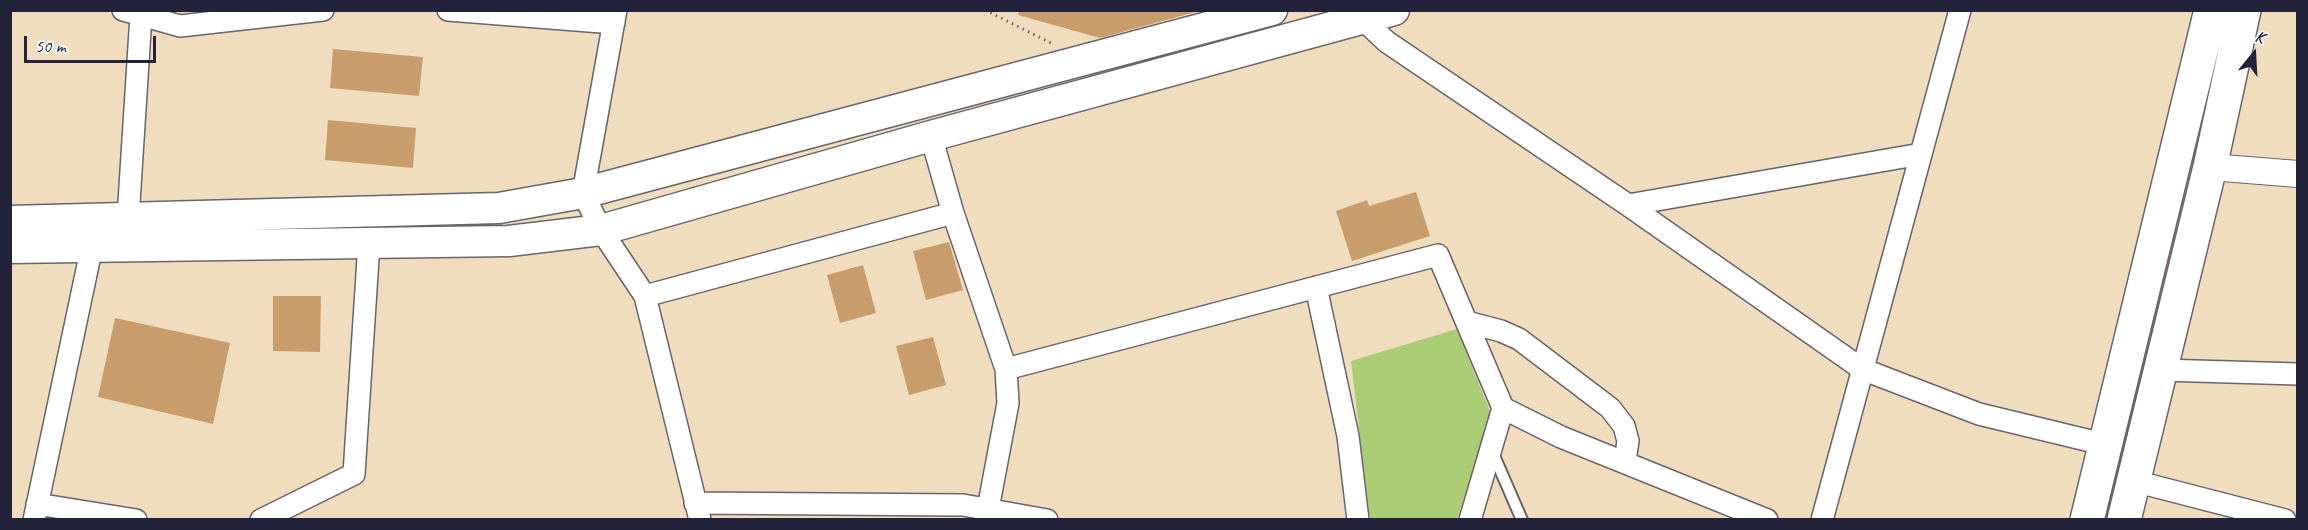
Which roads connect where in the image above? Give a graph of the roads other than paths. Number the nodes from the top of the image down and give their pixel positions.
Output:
1 (323, 10) edge
2 (448, 10) edge
3 (1272, 10) edge
4 (1394, 10) edge
5 (1960, 10) edge
6 (2211, 10) edge
7 (2244, 10) edge
8 (132, 13) edge
9 (1363, 14) edge
10 (615, 17) edge
11 (931, 136) junction
12 (1921, 154) junction
13 (2211, 167) junction
14 (2298, 174) edge
15 (583, 193) junction
16 (1628, 205) junction
17 (953, 213) junction
18 (128, 218) junction
19 (10, 220) edge
20 (601, 230) junction
21 (369, 243) junction
22 (92, 246) junction
23 (10, 248) edge
24 (1316, 287) junction
25 (645, 296) junction
26 (1467, 322) junction
27 (1006, 369) junction
28 (1862, 369) junction
29 (2161, 370) junction
30 (2298, 374) edge
31 (1503, 408) junction
32 (2107, 445) junction
33 (1491, 448) junction
34 (1625, 461) junction
35 (2134, 481) junction
36 (988, 509) junction
37 (698, 511) edge
38 (35, 512) edge
39 (136, 519) edge
40 (261, 519) edge
41 (1047, 519) edge
42 (1358, 519) edge
43 (1470, 519) edge
44 (1522, 519) edge
45 (1767, 519) edge
46 (1822, 519) edge
47 (2087, 519) edge
48 (2124, 519) edge
49 (2285, 519) edge

1 - 8 street
2 - 10 street
3 - 15 main road
4 - 9 main road
5 - 12 street
6 - 32 main road
7 - 13 main road
8 - 18 street
9 - 11 main road
9 - 16 street
10 - 15 street
11 - 17 street
11 - 20 main road
12 - 16 street
12 - 28 street
13 - 14 street
13 - 29 main road
15 - 18 main road
15 - 20 street
16 - 28 street
17 - 25 street
17 - 27 street
18 - 19 main road
20 - 21 main road
20 - 25 street
21 - 22 main road
21 - 40 street
22 - 23 main road
22 - 38 street
24 - 26 street
24 - 27 street
24 - 42 street
25 - 37 street
26 - 31 street
26 - 34 street
27 - 36 street
28 - 32 street
28 - 46 street
29 - 30 street
29 - 35 main road
31 - 33 street
31 - 34 street
32 - 47 main road
33 - 43 street
33 - 44 lane
34 - 45 street
35 - 48 main road
35 - 49 street
36 - 37 street
36 - 41 street
38 - 39 street

